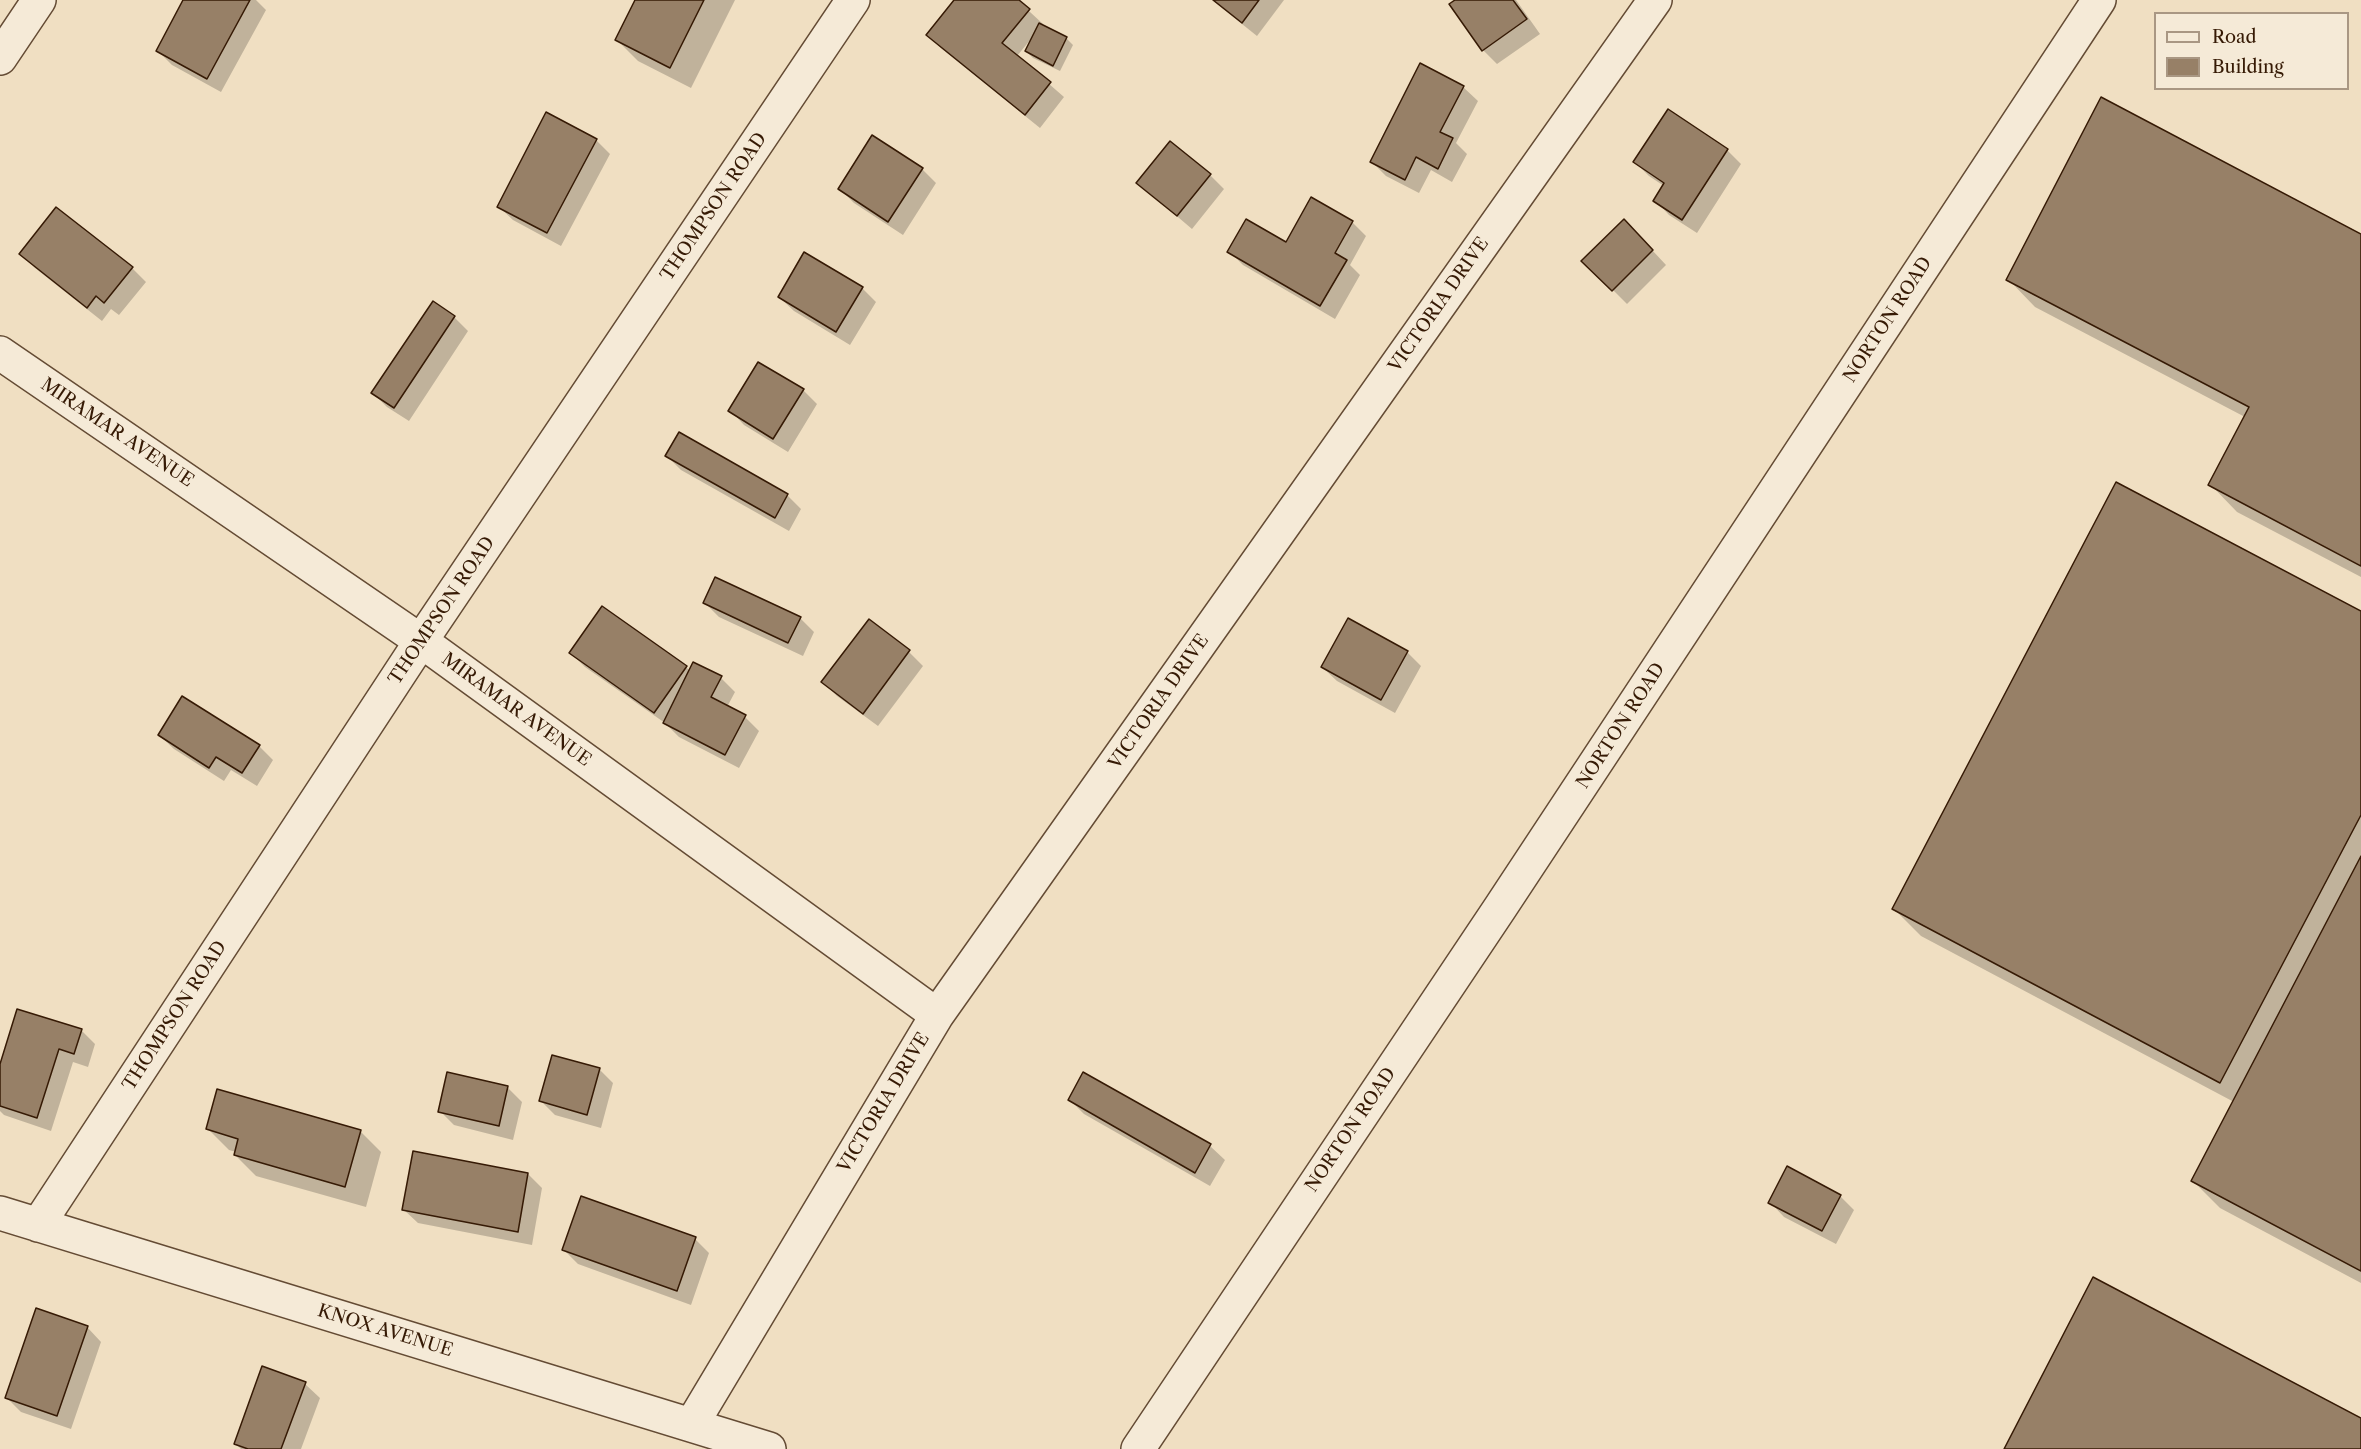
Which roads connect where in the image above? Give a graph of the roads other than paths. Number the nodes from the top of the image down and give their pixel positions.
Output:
1 (39, 0) edge
2 (853, 0) edge
3 (1655, 0) edge
4 (2099, 0) edge
5 (0, 58) edge
6 (0, 352) edge
7 (422, 641) junction
8 (937, 1015) junction
9 (0, 1213) edge
10 (38, 1225) junction
11 (692, 1424) junction
12 (769, 1449) edge
13 (1138, 1449) edge

1 - 5 street
2 - 7 street, THOMPSON ROAD
3 - 8 street, VICTORIA DRIVE
4 - 13 street, NORTON ROAD
6 - 7 street, MIRAMAR AVENUE
7 - 8 street, MIRAMAR AVENUE
7 - 10 street, THOMPSON ROAD
8 - 11 street, VICTORIA DRIVE
9 - 10 street, KNOX AVENUE
10 - 11 street, KNOX AVENUE
11 - 12 street, KNOX AVENUE

